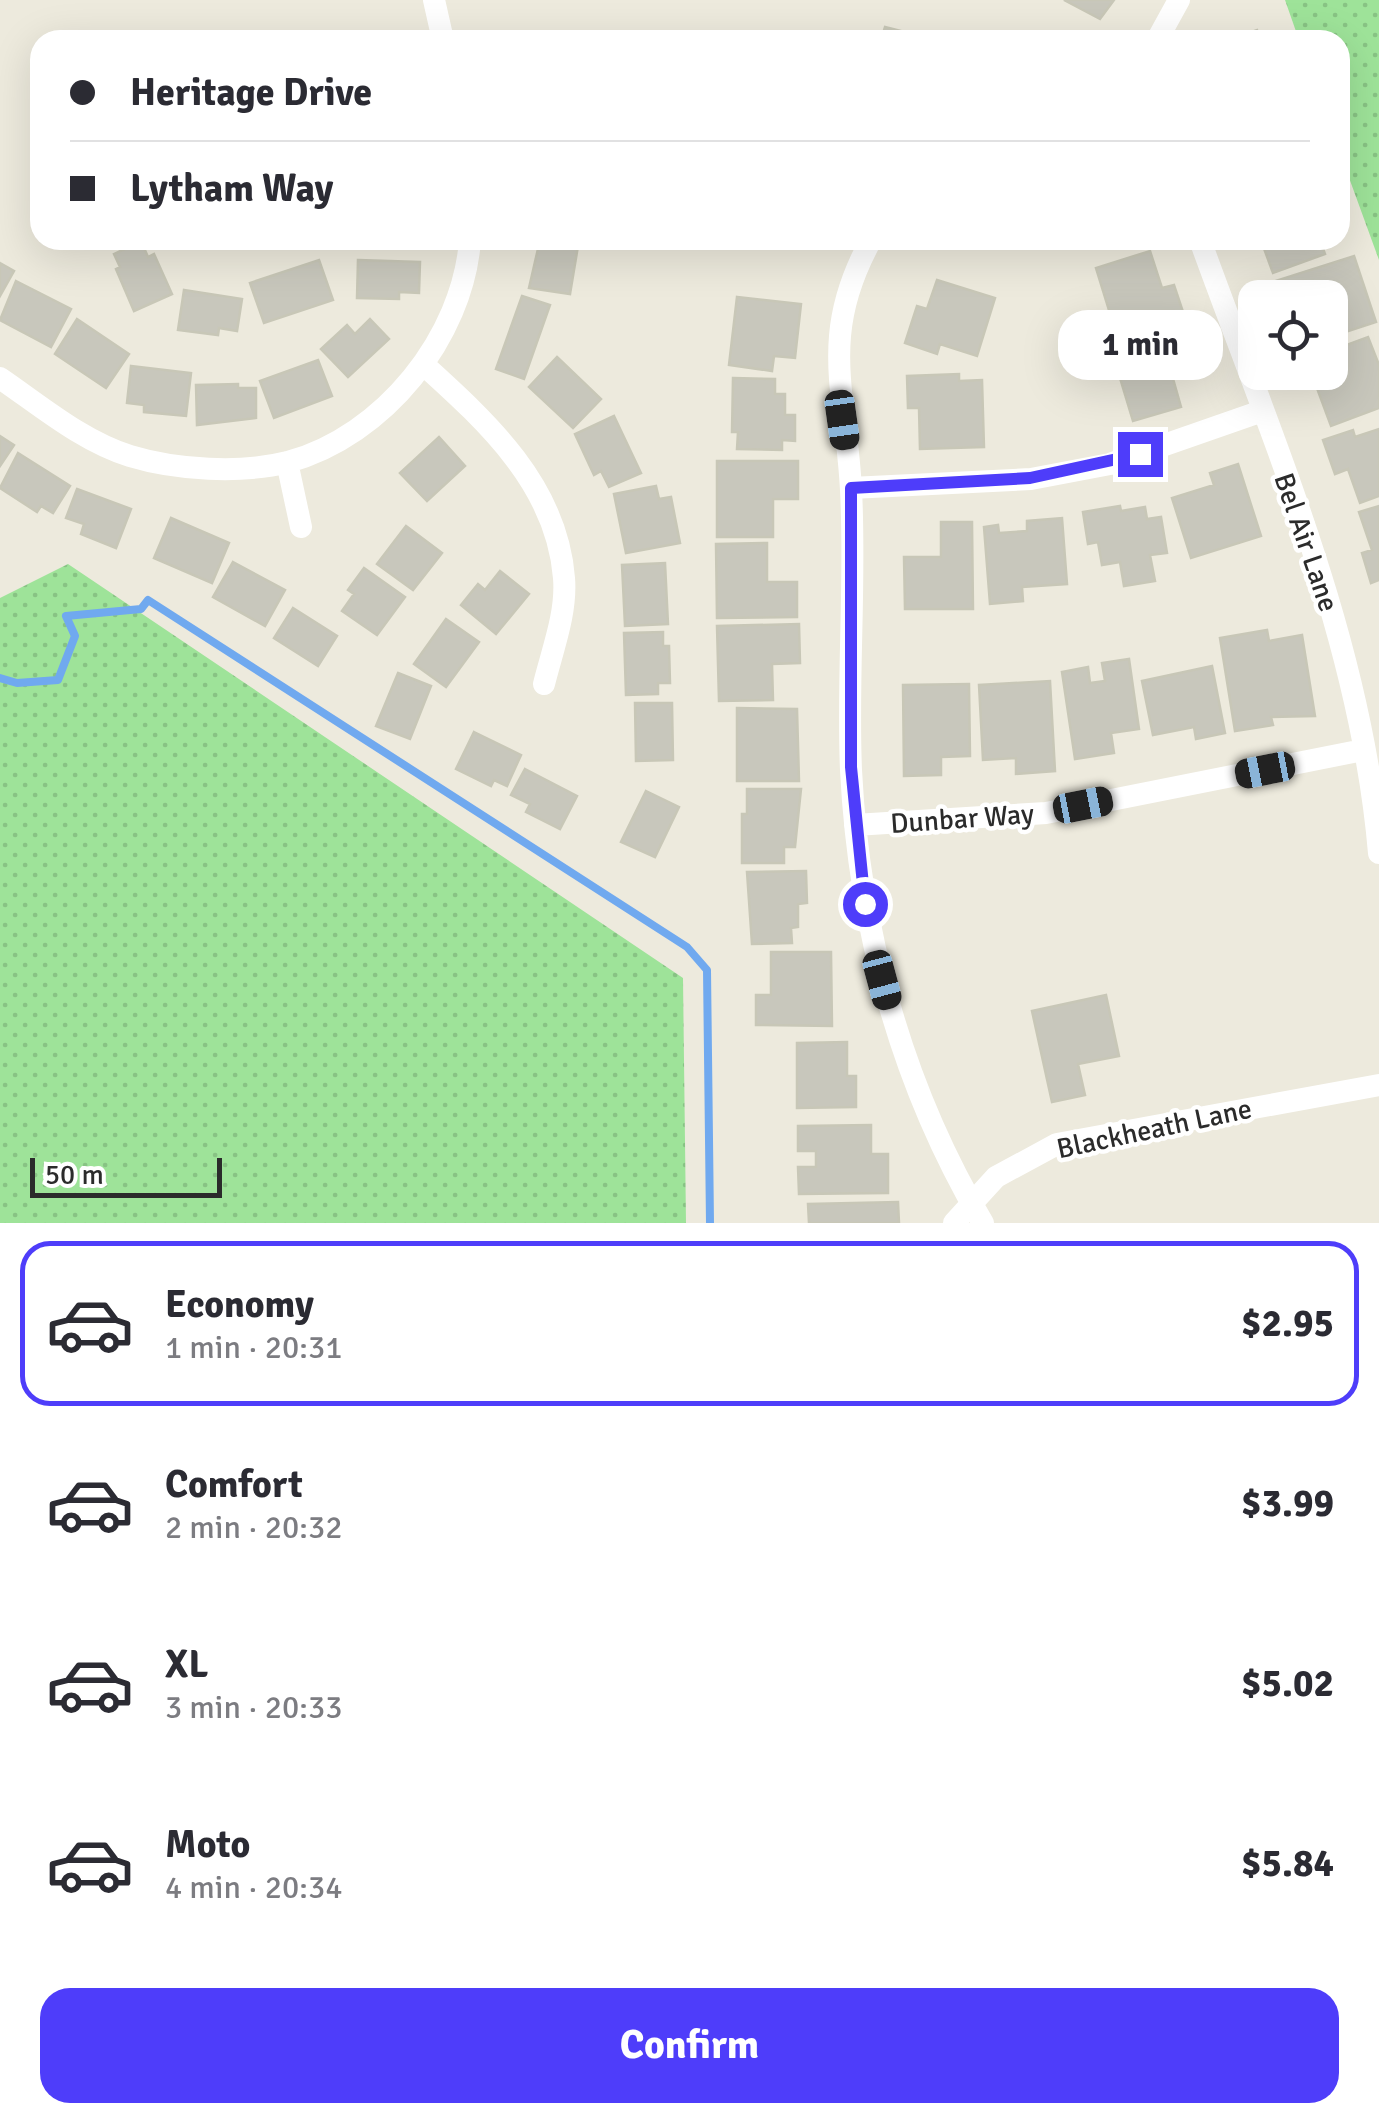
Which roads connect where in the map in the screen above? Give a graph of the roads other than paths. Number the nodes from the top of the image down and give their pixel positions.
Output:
1 (434, 0) edge
2 (1179, 0) edge
3 (440, 30) edge
4 (1162, 30) edge
5 (469, 250) edge
6 (866, 250) edge
7 (1204, 250) edge
8 (424, 365) junction
9 (0, 378) edge
10 (1262, 411) junction
11 (287, 462) junction
12 (851, 488) junction
13 (301, 528) dead end
14 (544, 684) dead end
15 (1364, 750) junction
16 (855, 825) junction
17 (1379, 853) edge
18 (1379, 1085) edge
19 (977, 1214) edge
20 (954, 1223) edge

1 - 3 street
2 - 4 street
5 - 8 street
6 - 12 street
7 - 10 street, Bel Air Lane
8 - 11 street
8 - 14 street
9 - 11 street
10 - 12 street
10 - 15 street, Bel Air Lane
11 - 13 street
12 - 16 street
15 - 16 street, Dunbar Way
15 - 17 street, Bel Air Lane
16 - 19 street
18 - 19 street, Blackheath Lane
19 - 20 street, Blackheath Lane

